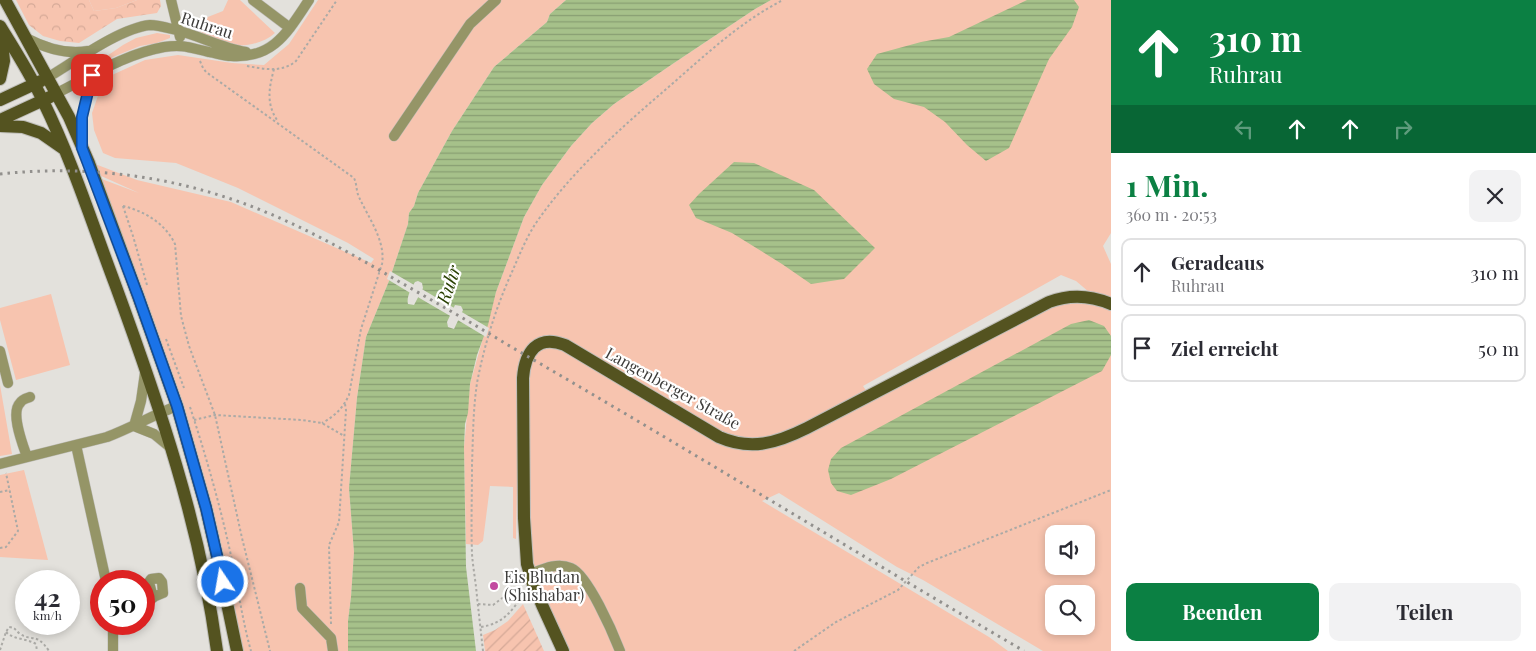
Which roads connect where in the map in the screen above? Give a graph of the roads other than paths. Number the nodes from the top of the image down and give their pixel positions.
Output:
1 (5, 0) edge
2 (172, 0) edge
3 (253, 0) edge
4 (309, 0) edge
5 (496, 0) edge
6 (0, 26) edge
7 (290, 28) junction
8 (179, 31) junction
9 (25, 37) junction
10 (181, 45) junction
11 (93, 50) junction
12 (257, 53) junction
13 (92, 75) junction
14 (47, 78) junction
15 (0, 79) edge
16 (35, 85) junction
17 (56, 94) junction
18 (0, 100) edge
19 (43, 100) junction
20 (0, 120) edge
21 (0, 126) edge
22 (394, 136) dead end
23 (82, 148) junction
24 (64, 149) junction
25 (1111, 304) edge
26 (0, 351) edge
27 (146, 368) junction
28 (8, 383) dead end
29 (30, 397) dead end
30 (177, 406) junction
31 (160, 412) junction
32 (134, 426) junction
33 (76, 445) junction
34 (172, 449) junction
35 (27, 457) junction
36 (2, 464) edge
37 (104, 570) edge
38 (531, 579) junction
39 (300, 588) dead end
40 (113, 635) edge
41 (113, 651) edge
42 (217, 651) edge
43 (237, 651) edge
44 (333, 651) edge
45 (563, 651) edge
46 (620, 651) edge

1 - 9 main road
2 - 8 street
3 - 7 street
4 - 7 street, Ruhrau
5 - 22 street
6 - 15 main road
6 - 16 main road
7 - 12 street, Ruhrau
8 - 10 street
8 - 11 street, Ruhrau
8 - 12 street, Ruhrau
9 - 11 street, Ruhrau
9 - 14 main road
10 - 12 street, Ruhrau
10 - 13 street, Ruhrau
11 - 14 street, Ruhrau
13 - 17 street, Ruhrau
13 - 23 street
14 - 16 main road
14 - 17 main road
16 - 18 main road
16 - 19 main road
17 - 19 main road
17 - 23 main road
19 - 20 main road
19 - 24 main road
21 - 24 main road
23 - 30 main road
24 - 27 main road
25 - 38 main road, Langenberger Straße
26 - 28 street
27 - 31 main road
27 - 32 street
29 - 35 street
30 - 31 street
30 - 43 main road
31 - 32 street
31 - 34 main road
32 - 33 street
32 - 34 street
33 - 35 street
33 - 37 street
34 - 42 main road
35 - 36 street
38 - 45 main road, Langenberger Straße
38 - 46 street
39 - 44 street
40 - 41 street

